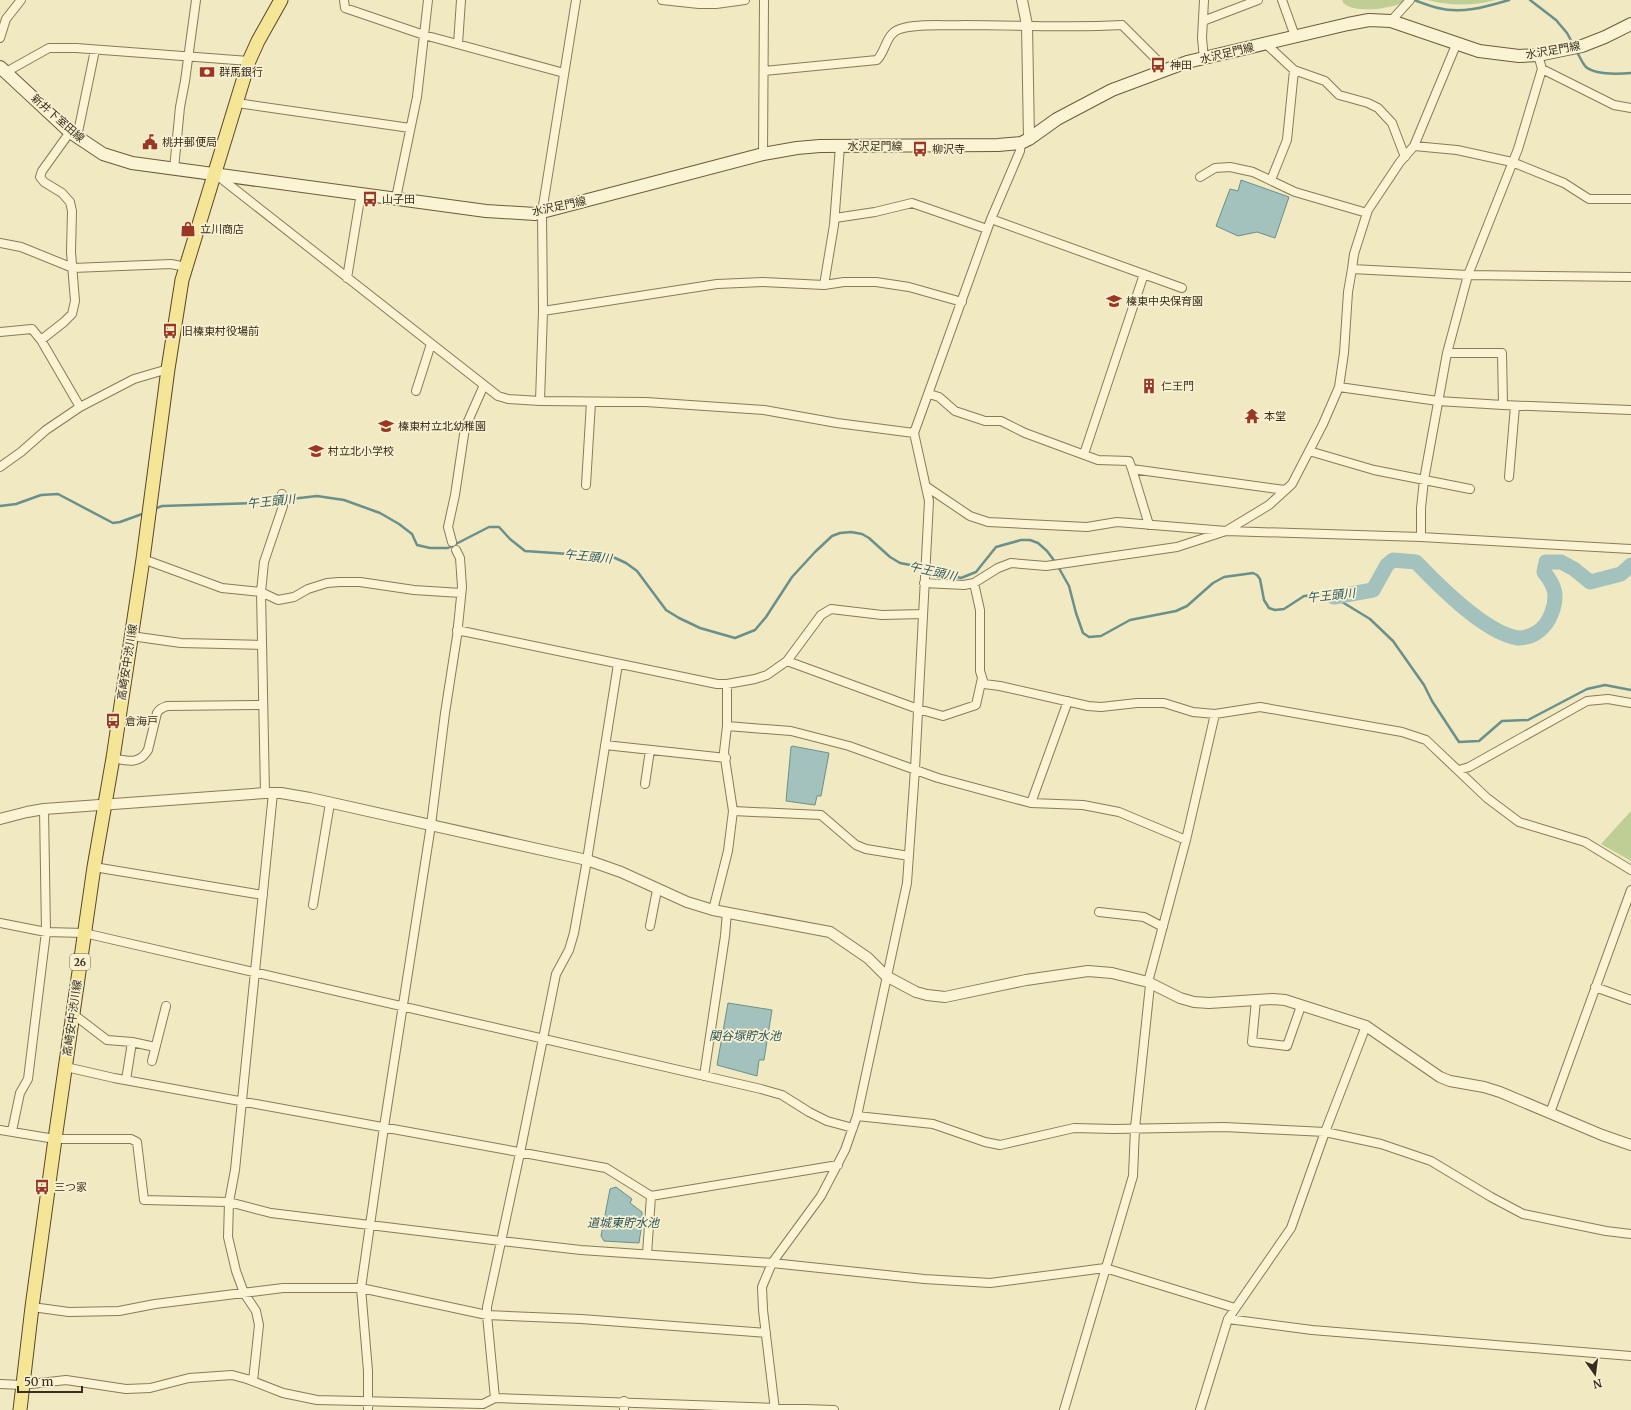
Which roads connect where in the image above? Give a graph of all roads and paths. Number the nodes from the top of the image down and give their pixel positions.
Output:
1 (21, 0) edge
2 (196, 0) edge
3 (281, 0) edge
4 (344, 0) edge
5 (428, 0) edge
6 (461, 0) edge
7 (576, 0) edge
8 (662, 0) edge
9 (745, 0) edge
10 (764, 0) edge
11 (1022, 0) edge
12 (1204, 0) edge
13 (1258, 0) edge
14 (1282, 0) edge
15 (1410, 0) edge
16 (1203, 21) junction
17 (1391, 21) junction
18 (1631, 24) edge
19 (1027, 25) junction
20 (424, 35) junction
21 (1295, 36) junction
22 (0, 38) edge
23 (458, 44) junction
24 (1265, 44) junction
25 (1456, 44) junction
26 (95, 50) junction
27 (1538, 55) junction
28 (189, 56) junction
29 (1204, 59) junction
30 (250, 61) junction
31 (1160, 63) dead end
32 (3, 69) edge
33 (1542, 69) junction
34 (1294, 70) junction
35 (764, 72) junction
36 (564, 73) junction
37 (236, 103) junction
38 (1631, 108) edge
39 (410, 128) junction
40 (74, 134) junction
41 (1025, 141) junction
42 (840, 146) junction
43 (1414, 146) junction
44 (763, 154) junction
45 (1405, 157) junction
46 (1512, 162) junction
47 (174, 169) junction
48 (216, 174) junction
49 (1200, 177) dead end
50 (1271, 180) junction
51 (361, 193) junction
52 (396, 198) junction
53 (1631, 199) edge
54 (542, 212) junction
55 (1367, 213) junction
56 (835, 218) junction
57 (991, 219) junction
58 (987, 229) junction
59 (0, 242) edge
60 (186, 267) junction
61 (73, 268) junction
62 (1352, 269) junction
63 (1144, 274) junction
64 (1468, 275) junction
65 (1631, 276) edge
66 (347, 278) junction
67 (824, 285) junction
68 (1182, 288) dead end
69 (962, 302) junction
70 (543, 311) junction
71 (0, 332) edge
72 (41, 340) junction
73 (431, 344) junction
74 (1447, 353) junction
75 (168, 369) junction
76 (484, 385) junction
77 (1339, 387) junction
78 (416, 391) dead end
79 (929, 394) junction
80 (540, 401) junction
81 (1438, 401) junction
82 (591, 402) junction
83 (1503, 405) junction
84 (1515, 406) junction
85 (80, 407) junction
86 (1631, 410) edge
87 (914, 433) junction
88 (1309, 451) junction
89 (1084, 454) junction
90 (0, 467) edge
91 (1132, 469) junction
92 (1509, 477) dead end
93 (1424, 480) junction
94 (586, 485) dead end
95 (927, 487) junction
96 (1470, 489) dead end
97 (1285, 490) junction
98 (282, 494) dead end
99 (1149, 525) junction
100 (1226, 531) junction
101 (1421, 537) junction
102 (1631, 549) edge
103 (143, 559) junction
104 (924, 580) junction
105 (974, 583) junction
106 (261, 592) junction
107 (461, 593) junction
108 (923, 614) junction
109 (457, 630) junction
110 (131, 636) junction
111 (262, 645) junction
112 (787, 661) junction
113 (618, 664) junction
114 (982, 678) junction
115 (727, 684) junction
116 (1068, 701) junction
117 (1631, 703) edge
118 (263, 704) junction
119 (918, 709) junction
120 (1215, 714) junction
121 (727, 726) junction
122 (605, 745) junction
123 (650, 750) junction
124 (113, 758) junction
125 (726, 758) junction
126 (915, 769) junction
127 (1459, 770) junction
128 (645, 784) dead end
129 (269, 793) junction
130 (1031, 802) junction
131 (330, 803) junction
132 (104, 805) junction
133 (44, 809) junction
134 (733, 811) junction
135 (0, 819) edge
136 (431, 825) junction
137 (1186, 840) junction
138 (909, 856) junction
139 (587, 860) junction
140 (94, 867) junction
141 (1631, 870) edge
142 (657, 890) junction
143 (1631, 890) edge
144 (263, 895) junction
145 (313, 905) dead end
146 (714, 910) junction
147 (726, 912) junction
148 (1099, 912) dead end
149 (0, 923) edge
150 (650, 926) dead end
151 (1163, 928) junction
152 (46, 932) junction
153 (84, 933) junction
154 (254, 972) junction
155 (886, 976) junction
156 (1149, 983) junction
157 (1595, 987) junction
158 (1256, 1000) junction
159 (1631, 1000) edge
160 (166, 1006) dead end
161 (403, 1006) junction
162 (1301, 1006) junction
163 (73, 1014) junction
164 (1366, 1026) junction
165 (543, 1038) junction
166 (132, 1042) junction
167 (155, 1047) junction
168 (152, 1061) dead end
169 (66, 1067) junction
170 (704, 1076) junction
171 (126, 1080) junction
172 (241, 1100) junction
173 (1550, 1113) junction
174 (857, 1116) junction
175 (384, 1127) junction
176 (852, 1128) junction
177 (1135, 1128) junction
178 (0, 1130) edge
179 (12, 1131) junction
180 (1325, 1132) junction
181 (55, 1139) junction
182 (1631, 1145) edge
183 (520, 1152) junction
184 (838, 1165) junction
185 (651, 1196) junction
186 (229, 1202) junction
187 (370, 1226) junction
188 (1631, 1234) edge
189 (501, 1241) junction
190 (647, 1254) junction
191 (772, 1263) junction
192 (1105, 1268) junction
193 (361, 1288) junction
194 (244, 1293) junction
195 (32, 1307) junction
196 (1235, 1308) junction
197 (487, 1315) junction
198 (1228, 1319) junction
199 (766, 1333) junction
200 (1631, 1356) edge
201 (253, 1381) junction
202 (0, 1384) edge
203 (22, 1385) junction
204 (495, 1398) junction
205 (368, 1401) junction
206 (624, 1406) edge
207 (775, 1409) edge
208 (20, 1410) edge
209 (368, 1410) edge
210 (834, 1410) edge
211 (1064, 1410) edge
212 (1200, 1410) edge

1 - 22 street
2 - 28 street
3 - 30 main road, 高崎安中渋川線 / 26
4 - 20 street
5 - 20 street
6 - 23 street
7 - 36 street
8 - 9 street
10 - 35 street
11 - 19 street
12 - 16 street
13 - 16 street
14 - 21 street
15 - 17 street
16 - 29 street
17 - 21 main road, 水沢足門線
17 - 25 main road, 水沢足門線
18 - 27 main road, 水沢足門線
19 - 31 street
19 - 35 street
19 - 41 street
20 - 23 street
20 - 39 street
21 - 24 main road, 水沢足門線
23 - 36 street
24 - 29 main road, 水沢足門線
24 - 34 street
25 - 27 main road, 水沢足門線
25 - 43 street
26 - 28 street
26 - 32 street
26 - 40 street
27 - 33 street
28 - 30 street
28 - 47 street
29 - 41 main road, 水沢足門線
30 - 37 main road, 高崎安中渋川線 / 26
32 - 40 main road, 新井下室田線
33 - 38 street
33 - 46 street
34 - 45 street
34 - 50 street
35 - 44 street
36 - 54 street
37 - 39 street
37 - 48 main road, 高崎安中渋川線 / 26
39 - 52 street
40 - 47 main road, 新井下室田線
40 - 61 street
41 - 42 main road, 水沢足門線
41 - 57 street
42 - 44 main road, 水沢足門線
42 - 56 street
43 - 45 street
43 - 46 street
44 - 54 main road, 水沢足門線
45 - 55 street
46 - 53 street
46 - 64 street
47 - 48 main road, 新井下室田線
48 - 51 main road, 水沢足門線
48 - 60 main road, 高崎安中渋川線 / 26
48 - 66 street
49 - 50 street
50 - 55 street
51 - 52 main road, 水沢足門線
51 - 66 street
52 - 54 main road, 水沢足門線
54 - 70 street
55 - 62 street
56 - 58 street
56 - 67 street
57 - 58 street
57 - 63 street
58 - 69 street
59 - 61 street
60 - 61 street
60 - 75 main road, 高崎安中渋川線 / 26
61 - 72 street
62 - 64 street
62 - 77 street
63 - 68 street
63 - 89 street
64 - 65 street
64 - 74 street
66 - 73 street
67 - 69 street
67 - 70 street
69 - 79 street
70 - 80 street
71 - 72 street
72 - 85 street
73 - 76 street
73 - 78 street
74 - 81 street
74 - 83 street
75 - 85 street
75 - 103 main road, 高崎安中渋川線 / 26
76 - 80 street
76 - 107 street
77 - 81 street
77 - 88 street
79 - 87 street
79 - 89 street
80 - 82 street
81 - 83 street
81 - 93 street
82 - 87 street
82 - 94 street
83 - 84 street
84 - 86 street
84 - 92 street
85 - 90 street
87 - 95 street
88 - 93 street
88 - 97 street
89 - 91 street
91 - 97 street
91 - 99 street
93 - 96 street
93 - 101 street
95 - 99 street
95 - 104 street
97 - 100 street
98 - 106 street
99 - 100 street
100 - 101 street
100 - 105 street
101 - 102 street
103 - 106 street
103 - 110 main road, 高崎安中渋川線 / 26
104 - 105 street
104 - 108 street
105 - 114 street
106 - 107 street
106 - 111 street
107 - 109 street
108 - 112 street
108 - 119 street
109 - 113 street
109 - 136 street
110 - 111 street
110 - 124 main road, 高崎安中渋川線 / 26
111 - 118 street
112 - 115 street
112 - 119 street
113 - 115 street
113 - 122 street
114 - 116 street
114 - 119 street
115 - 121 street
116 - 120 street
116 - 130 street
117 - 127 street
118 - 124 street
118 - 129 street
119 - 126 street
120 - 127 street
120 - 137 street
121 - 125 street
121 - 126 street
122 - 123 street
122 - 139 street
123 - 125 street
123 - 128 street
124 - 132 main road, 高崎安中渋川線 / 26
125 - 134 street
126 - 130 street
126 - 138 street
127 - 141 street
129 - 131 street
129 - 132 street
129 - 144 street
130 - 137 street
131 - 136 street
131 - 145 street
132 - 133 street
132 - 140 main road, 高崎安中渋川線 / 26
133 - 135 street
133 - 152 street
134 - 138 street
134 - 146 street
136 - 139 street
136 - 161 street
137 - 151 street
138 - 155 street
139 - 142 street
139 - 165 street
140 - 144 street
140 - 153 main road, 高崎安中渋川線 / 26
142 - 146 street
142 - 150 street
143 - 157 street
144 - 154 street
146 - 147 street
147 - 155 street
147 - 170 street
148 - 151 street
149 - 152 street
151 - 156 street
152 - 153 street
152 - 179 street
153 - 154 street
153 - 163 main road, 高崎安中渋川線 / 26
154 - 161 street
154 - 172 street
155 - 156 street
155 - 174 street
156 - 158 street
156 - 177 street
157 - 159 street
157 - 173 street
158 - 162 street
158 - 162 street
160 - 167 street
161 - 165 street
161 - 175 street
162 - 164 street
163 - 166 street
163 - 169 main road, 高崎安中渋川線 / 26
164 - 173 street
164 - 180 street
165 - 170 street
165 - 183 street
166 - 167 street
166 - 171 street
167 - 168 street
169 - 171 street
169 - 181 main road, 高崎安中渋川線 / 26
170 - 176 street
171 - 172 street
172 - 175 street
172 - 186 street
173 - 182 street
174 - 176 street
174 - 177 street
175 - 183 street
175 - 187 street
176 - 184 street
177 - 180 street
177 - 192 street
178 - 179 street
179 - 181 street
180 - 188 street
180 - 196 street
181 - 186 street
181 - 195 main road, 高崎安中渋川線 / 26
183 - 185 street
183 - 189 street
184 - 185 street
184 - 191 street
185 - 190 street
186 - 187 street
186 - 194 street
187 - 189 street
187 - 193 street
189 - 190 street
189 - 197 street
190 - 191 street
191 - 192 street
191 - 199 street
192 - 196 street
192 - 211 street
193 - 194 street
193 - 197 street
193 - 205 street
194 - 195 street
194 - 201 street
195 - 203 main road, 高崎安中渋川線 / 26
196 - 198 street
197 - 199 street
197 - 204 street
198 - 200 street
198 - 212 street
199 - 207 street
201 - 203 street
201 - 205 street
202 - 203 street
203 - 208 main road, 高崎安中渋川線 / 26
204 - 205 street
204 - 206 street
205 - 209 street
206 - 207 street
207 - 210 street

